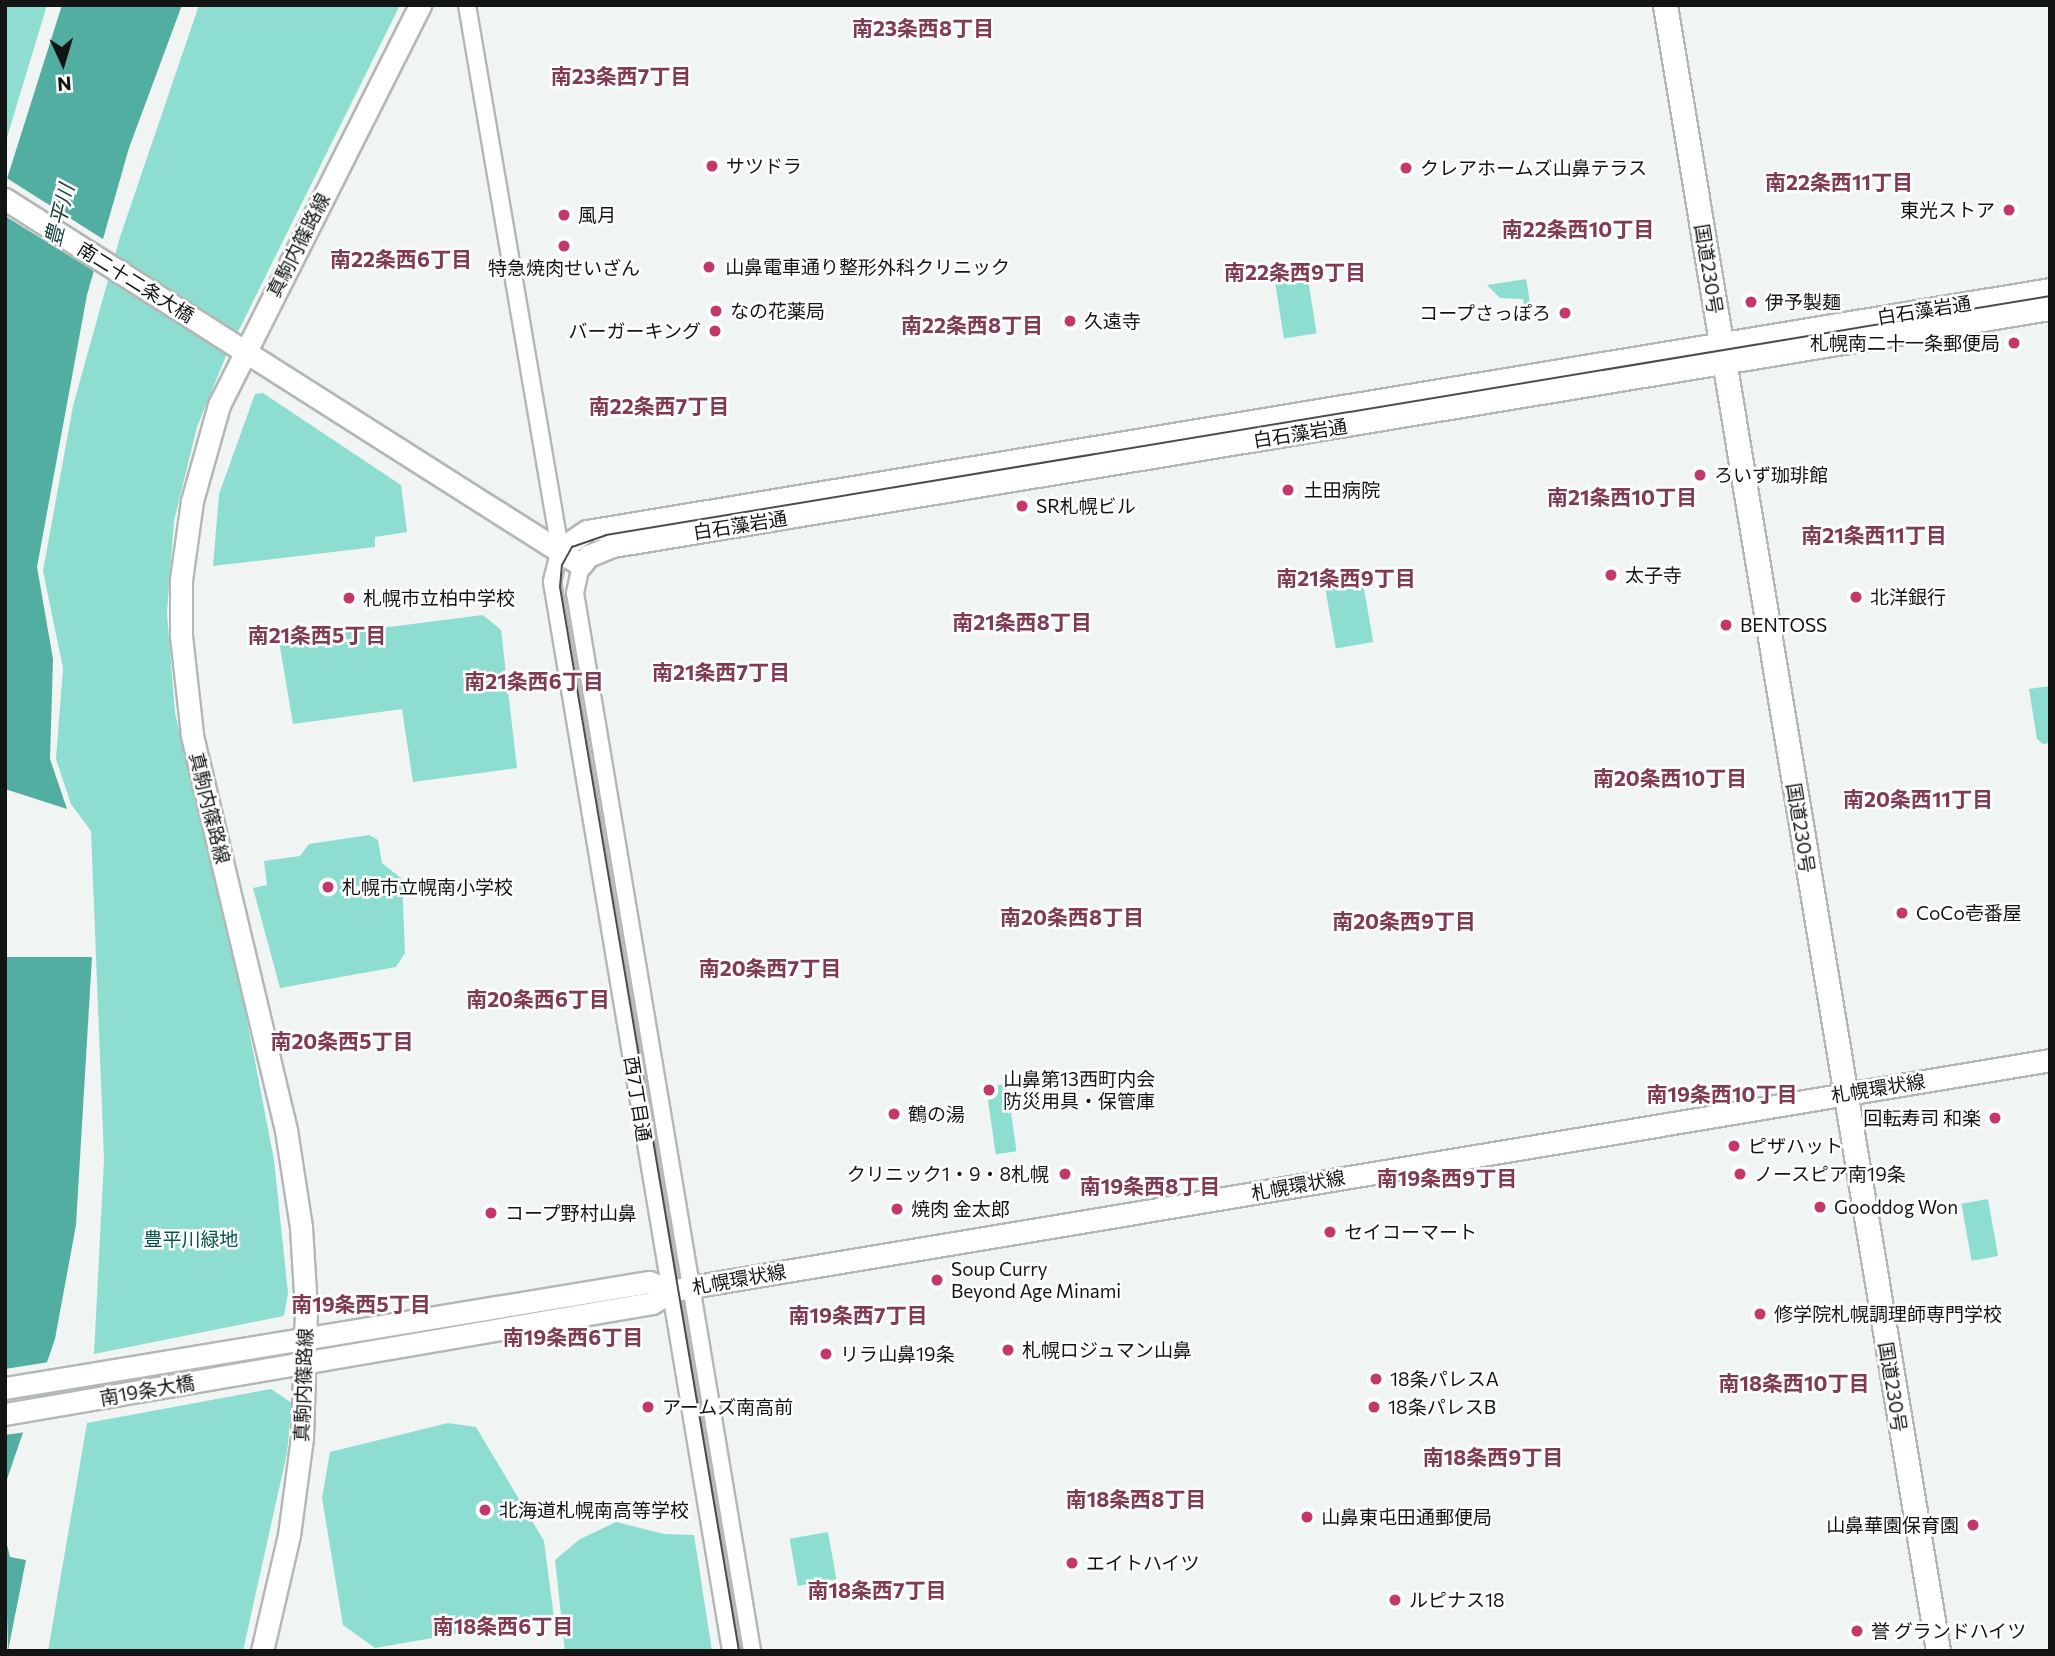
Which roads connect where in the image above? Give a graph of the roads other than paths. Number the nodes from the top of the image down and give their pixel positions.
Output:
1 (420, 5) edge
2 (467, 5) edge
3 (1665, 5) edge
4 (5, 200) edge
5 (2050, 289) edge
6 (2050, 309) edge
7 (238, 346) junction
8 (1723, 353) junction
9 (560, 549) junction
10 (581, 565) junction
11 (2050, 1060) edge
12 (1845, 1093) junction
13 (681, 1289) junction
14 (297, 1339) junction
15 (297, 1364) junction
16 (5, 1388) edge
17 (5, 1414) edge
18 (262, 1651) edge
19 (731, 1651) edge
20 (752, 1651) edge
21 (1938, 1651) edge

1 - 7 main road, 真駒内篠路線
2 - 9 street
3 - 8 highway, 国道230号
4 - 7 main road, 南二十二条大橋
5 - 8 main road, 白石藻岩通
6 - 8 main road, 白石藻岩通
7 - 9 main road
7 - 14 main road, 真駒内篠路線
8 - 9 main road, 白石藻岩通
8 - 10 main road, 白石藻岩通
8 - 12 highway, 国道230号
9 - 10 main road
9 - 13 street, 西7丁目通
10 - 13 street, 西7丁目通
11 - 12 main road, 札幌環状線
12 - 13 main road, 札幌環状線
12 - 21 highway, 国道230号
13 - 14 main road, 札幌環状線
13 - 15 main road, 札幌環状線
13 - 19 street, 西7丁目通
13 - 20 street, 西7丁目通
14 - 15 main road, 真駒内篠路線
14 - 16 main road, 南19条大橋
15 - 17 main road, 南19条大橋
15 - 18 main road, 真駒内篠路線

